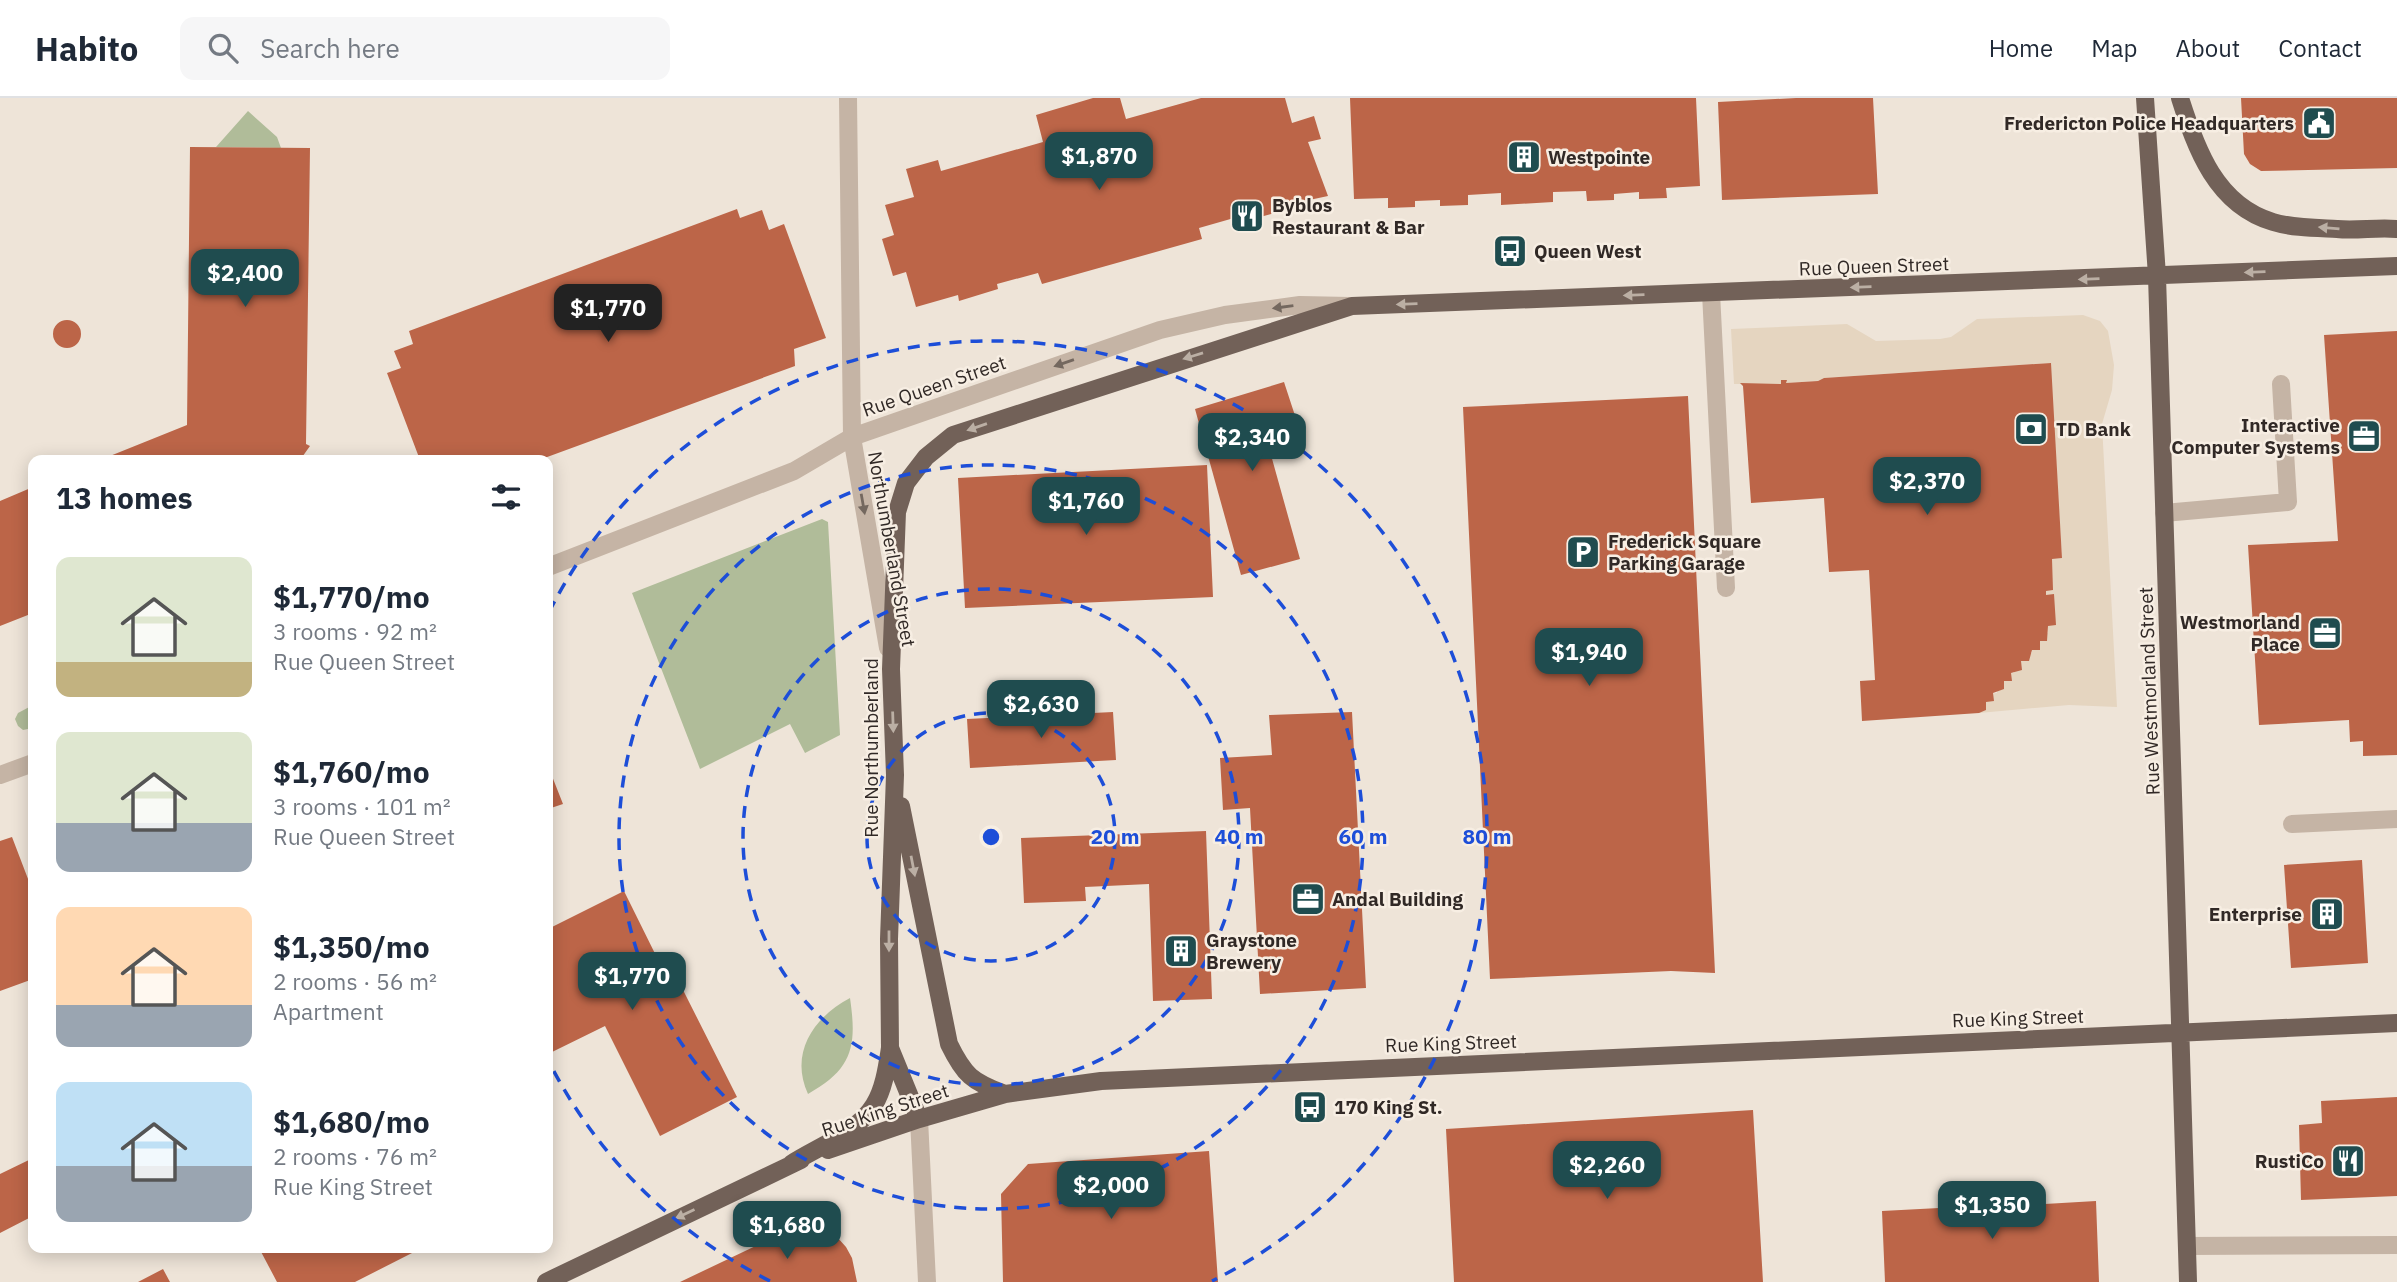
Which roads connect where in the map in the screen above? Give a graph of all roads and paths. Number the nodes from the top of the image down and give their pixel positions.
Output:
1 (848, 98) edge
2 (2145, 98) edge
3 (2180, 98) edge
4 (2397, 229) edge
5 (2397, 266) edge
6 (2157, 276) junction
7 (1711, 293) junction
8 (1352, 306) junction
9 (2281, 384) dead end
10 (852, 437) junction
11 (926, 457) joint
12 (2164, 513) junction
13 (553, 565) edge
14 (1727, 588) dead end
15 (891, 668) junction
16 (28, 765) edge
17 (0, 775) edge
18 (895, 775) junction
19 (2397, 819) edge
20 (2292, 824) dead end
21 (2397, 1023) edge
22 (2180, 1031) junction
23 (890, 1048) junction
24 (1005, 1094) junction
25 (919, 1119) junction
26 (791, 1164) junction
27 (2396, 1245) edge
28 (2187, 1247) junction
29 (546, 1282) edge
30 (927, 1282) edge
31 (2188, 1282) edge

1 - 10 street
2 - 6 main road, Rue Westmorland Street
4 -> 3 main road
5 -> 6 main road, Rue Queen Street
6 -> 7 main road, Rue Queen Street
6 - 12 main road, Rue Westmorland Street
7 -> 8 main road, Rue Queen Street
7 - 14 street
8 -> 10 street, Rue Queen Street
8 -> 11 main road, Rue Queen Street
9 - 12 street
10 - 13 street, Rue Queen Street
10 -> 15 street, Northumberland Street
11 - 15 main road, Rue Northumberland
12 - 22 main road, Rue Westmorland Street
15 -> 18 main road, Rue Northumberland
16 - 17 street
18 -> 23 main road, Rue Northumberland
18 -> 24 main road
19 - 20 street
21 - 22 main road, Rue King Street
22 - 24 main road, Rue King Street
22 - 28 main road, Rue Westmorland Street
23 - 25 main road
23 - 26 main road
24 - 25 main road, Rue King Street
25 - 26 main road, Rue King Street
25 - 30 street
26 -> 29 main road, Rue King Street
27 - 28 street
28 - 31 main road, Rue Westmorland Street

